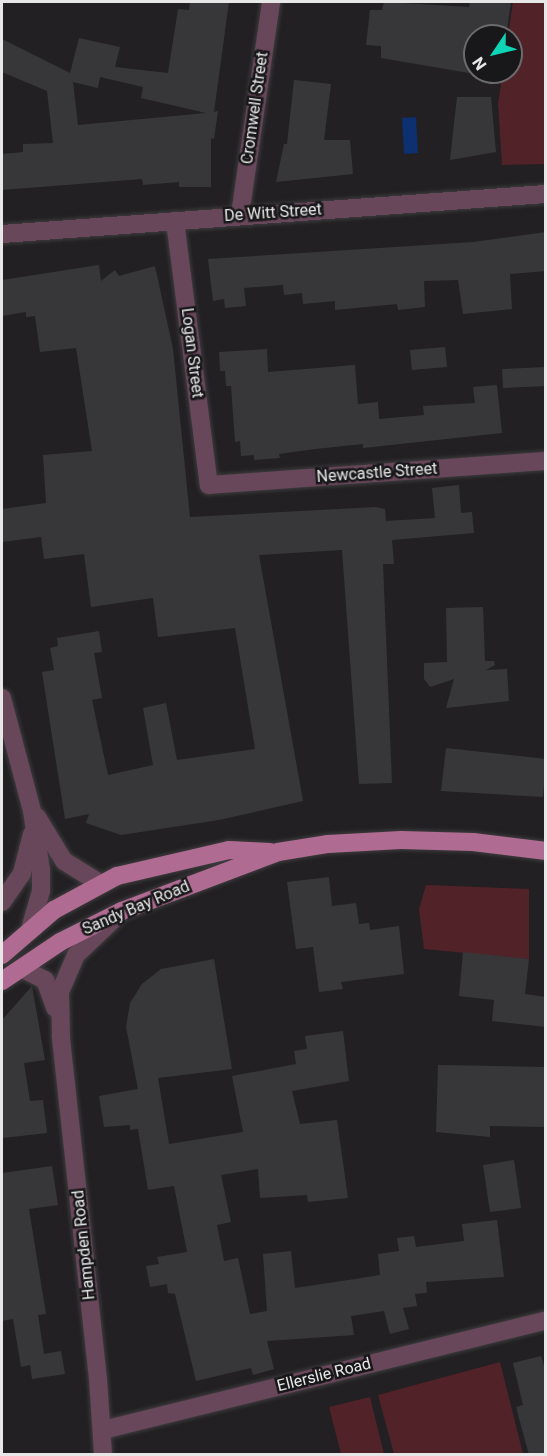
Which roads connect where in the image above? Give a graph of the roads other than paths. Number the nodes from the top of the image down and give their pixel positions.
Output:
1 (271, 2) edge
2 (546, 194) edge
3 (240, 215) junction
4 (175, 220) junction
5 (2, 234) edge
6 (546, 461) edge
7 (209, 485) joint
8 (2, 698) edge
9 (33, 815) junction
10 (546, 851) edge
11 (278, 852) junction
12 (143, 868) junction
13 (101, 884) junction
14 (175, 890) junction
15 (2, 902) edge
16 (122, 911) junction
17 (31, 926) junction
18 (2, 955) edge
19 (23, 969) junction
20 (2, 981) edge
21 (61, 1036) junction
22 (546, 1320) edge
23 (103, 1430) junction
24 (103, 1455) edge

1 - 3 street, Cromwell Street
2 - 3 street, De Witt Street
3 - 4 street, De Witt Street
4 - 5 street, De Witt Street
4 - 7 street, Logan Street
6 - 7 street, Newcastle Street
8 - 9 street
9 - 13 street
9 - 15 street
9 - 17 street
10 - 11 main road, Sandy Bay Road
11 - 12 main road, Sandy Bay Road
11 - 14 main road, Sandy Bay Road
12 - 13 main road, Sandy Bay Road
12 - 14 main road
13 - 17 main road, Sandy Bay Road
14 - 16 main road, Sandy Bay Road
16 - 19 main road, Sandy Bay Road
16 - 21 street, Hampden Road
17 - 18 main road, Sandy Bay Road
19 - 20 main road, Sandy Bay Road
19 - 21 street, Hampden Road
21 - 23 street, Hampden Road
22 - 23 street, Ellerslie Road
23 - 24 street, Hampden Road

